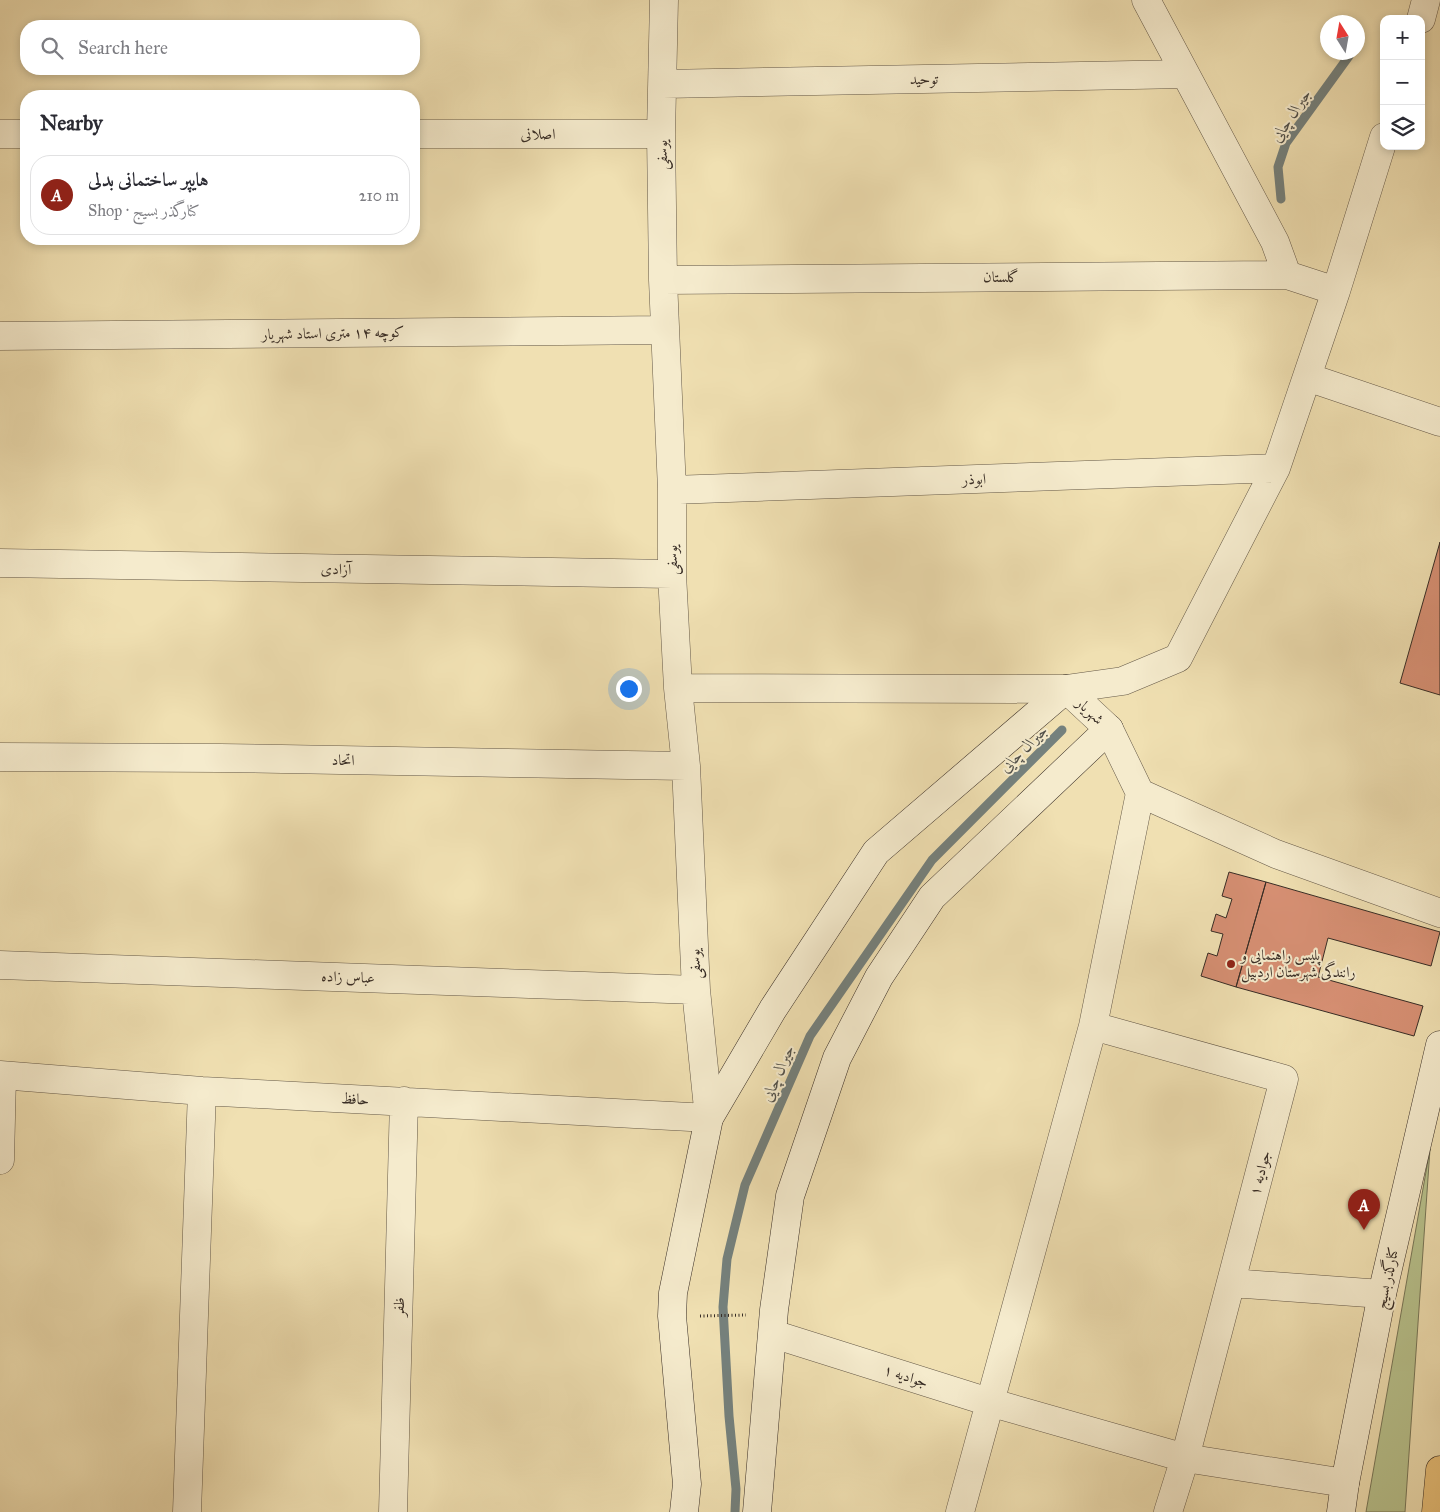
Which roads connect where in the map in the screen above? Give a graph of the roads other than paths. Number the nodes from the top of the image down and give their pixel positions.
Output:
1 (664, 0) edge
2 (1146, 0) edge
3 (1426, 0) edge
4 (1421, 15) edge
5 (1184, 74) junction
6 (663, 84) junction
7 (0, 134) edge
8 (20, 134) edge
9 (420, 134) edge
10 (661, 134) junction
11 (1380, 150) edge
12 (1287, 275) junction
13 (663, 280) junction
14 (1336, 291) junction
15 (665, 330) junction
16 (0, 336) edge
17 (1307, 377) junction
18 (1440, 422) edge
19 (1276, 468) junction
20 (672, 490) junction
21 (0, 563) edge
22 (672, 574) junction
23 (678, 688) junction
24 (1066, 689) junction
25 (1109, 729) junction
26 (0, 756) edge
27 (686, 766) junction
28 (1140, 793) junction
29 (1440, 912) edge
30 (0, 965) edge
31 (696, 990) junction
32 (1093, 1026) junction
33 (1440, 1045) edge
34 (1, 1076) edge
35 (202, 1091) junction
36 (404, 1101) junction
37 (709, 1118) junction
38 (0, 1160) edge
39 (1231, 1284) junction
40 (1382, 1294) junction
41 (773, 1334) junction
42 (989, 1402) junction
43 (1185, 1458) junction
44 (1440, 1470) edge
45 (1345, 1483) junction
46 (187, 1512) edge
47 (393, 1512) edge
48 (684, 1512) edge
49 (757, 1512) edge
50 (960, 1512) edge
51 (1168, 1512) edge
52 (1341, 1512) edge
53 (1436, 1512) edge

1 - 6 street, یوسفی
2 - 5 street
3 - 4 street
5 - 6 street, توحید
5 - 12 street
6 - 10 street, یوسفی
7 - 8 street
9 - 10 street, اصلانی
10 - 13 street, یوسفی
11 - 14 street
12 - 13 street, گلستان
12 - 14 street, گلستان
13 - 15 street, یوسفی
14 - 17 street
15 - 16 street, کوچه ۱۴ متری استاد شهریار
15 - 20 street, یوسفی
17 - 18 street
17 - 19 street
19 - 20 street, ابوذر
19 - 24 street
20 - 22 street, یوسفی
21 - 22 street, آزادی
22 - 23 street, یوسفی
23 - 24 street, شهریار
23 - 27 street, یوسفی
24 - 25 street, شهریار
24 - 37 street
25 - 28 street, شهریار
25 - 41 street
26 - 27 street, اتحاد
27 - 31 street, یوسفی
28 - 29 street
28 - 32 street
30 - 31 street, عباس زاده
31 - 37 street, یوسفی
32 - 39 street, جوادیه ۱
32 - 42 street
33 - 40 street, کنارگذر بسیج
34 - 35 street, حافظ
34 - 38 street
35 - 36 street, حافظ
35 - 46 street
36 - 37 street, حافظ
36 - 47 street, ظفر
37 - 48 street
39 - 40 street
39 - 43 street, جوادیه ۱
40 - 45 street, کنارگذر بسیج
41 - 42 street, جوادیه ۱
41 - 49 street
42 - 43 street, جوادیه ۱
42 - 50 street
43 - 45 street, جوادیه ۱
43 - 51 street, جوادیه ۱
44 - 53 highway
45 - 52 street, کنارگذر بسیج

